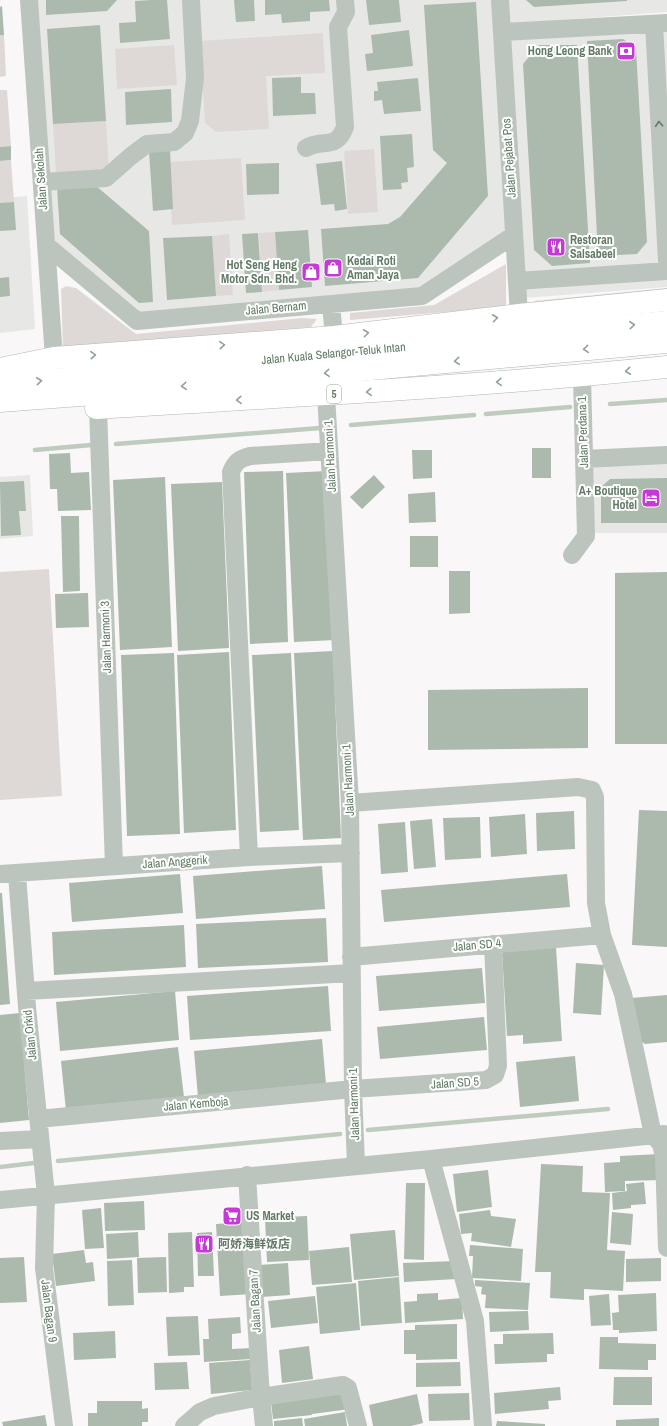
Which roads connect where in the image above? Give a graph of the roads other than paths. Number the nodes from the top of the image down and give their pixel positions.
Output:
1 (29, 0) edge
2 (191, 0) edge
3 (345, 0) edge
4 (500, 0) edge
5 (660, 23) edge
6 (502, 32) junction
7 (306, 148) dead end
8 (42, 182) junction
9 (514, 235) junction
10 (46, 245) junction
11 (667, 261) edge
12 (667, 271) edge
13 (517, 281) junction
14 (667, 300) edge
15 (331, 304) junction
16 (519, 315) junction
17 (667, 322) edge
18 (334, 337) junction
19 (667, 342) edge
20 (54, 358) junction
21 (667, 367) edge
22 (0, 369) edge
23 (582, 376) junction
24 (0, 385) edge
25 (326, 395) junction
26 (102, 400) junction
27 (0, 401) edge
28 (0, 415) edge
29 (330, 451) junction
30 (667, 455) edge
31 (584, 459) junction
32 (572, 556) dead end
33 (350, 803) junction
34 (351, 853) junction
35 (249, 857) junction
36 (114, 866) junction
37 (8, 874) edge
38 (602, 935) junction
39 (493, 944) junction
40 (351, 965) junction
41 (26, 991) junction
42 (353, 1089) junction
43 (38, 1119) junction
44 (660, 1134) edge
45 (40, 1139) junction
46 (0, 1141) edge
47 (432, 1159) junction
48 (356, 1165) junction
49 (247, 1176) junction
50 (46, 1196) junction
51 (0, 1200) edge
52 (667, 1248) edge
53 (261, 1397) junction
54 (64, 1426) edge
55 (184, 1426) edge
56 (264, 1426) edge
57 (358, 1426) edge
58 (483, 1426) edge

1 - 8 street, Jalan Sekolah
2 - 8 street
3 - 7 street
4 - 6 street, Jalan Pejabat Pos
5 - 6 street
11 -> 5 street
6 - 9 street, Jalan Pejabat Pos
8 - 10 street, Jalan Sekolah
9 - 13 street, Jalan Pejabat Pos
9 - 15 street, Jalan Bernam
10 - 15 street, Jalan Bernam
10 - 20 street, Jalan Sekolah
12 - 13 street
13 - 16 street, Jalan Pejabat Pos
14 - 16 highway
15 - 18 street
18 -> 16 highway
24 -> 17 highway, Jalan Kuala Selangor-Teluk Intan
20 -> 18 highway
19 -> 26 highway, Jalan Kuala Selangor-Teluk Intan / 5
20 - 22 highway
21 -> 23 highway, Jalan Kuala Selangor-Teluk Intan / 5
23 -> 25 highway, Jalan Kuala Selangor-Teluk Intan / 5
23 - 31 street, Jalan Perdana 1
25 -> 26 highway, Jalan Kuala Selangor-Teluk Intan / 5
25 - 29 street, Jalan Harmoni 1
26 - 27 highway, Jalan Kuala Selangor-Teluk Intan / 5
26 - 28 highway, Jalan Kuala Selangor-Teluk Intan / 5
26 - 36 street, Jalan Harmoni 3
29 - 33 street, Jalan Harmoni 1
29 - 35 street
30 - 31 street
31 - 32 street, Jalan Perdana 1
33 - 34 street, Jalan Harmoni 1
33 - 38 street
34 - 35 street, Jalan Anggerik
34 - 40 street, Jalan Harmoni 1
35 - 36 street, Jalan Anggerik
36 - 37 street, Jalan Anggerik
37 - 41 street, Jalan Orkid
38 - 39 street, Jalan SD 4
38 - 44 street
39 - 40 street, Jalan SD 4
39 - 42 street, Jalan SD 5
40 - 41 street, Jalan SD 4
40 - 42 street, Jalan Harmoni 1
41 - 43 street, Jalan Orkid
42 - 43 street, Jalan Kemboja
42 - 48 street, Jalan Harmoni 1
43 - 45 street, Jalan Orkid
44 - 47 street
44 - 52 street
45 - 46 street
45 - 50 street, Jalan Orkid
47 - 48 street
47 - 58 street
48 - 49 street
49 - 50 street
49 - 53 street, Jalan Bagan 7
50 - 51 street
50 - 54 street, Jalan Bagan 9
53 - 55 street
53 - 56 street, Jalan Bagan 7
53 - 57 street

